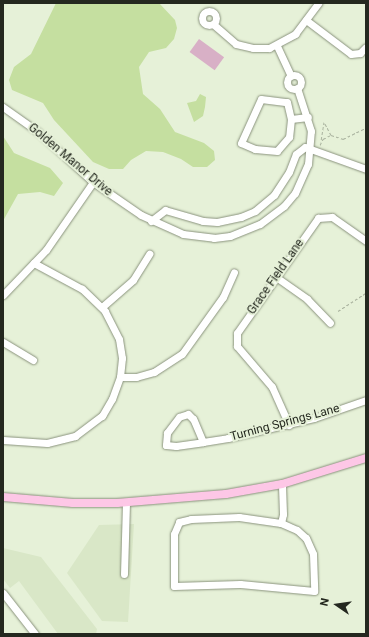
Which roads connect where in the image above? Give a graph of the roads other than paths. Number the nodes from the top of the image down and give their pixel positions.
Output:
1 (318, 3) edge
2 (306, 20) junction
3 (213, 24) dead end
4 (277, 46) junction
5 (366, 47) edge
6 (353, 55) junction
7 (352, 63) dead end
8 (3, 106) edge
9 (308, 117) junction
10 (291, 119) junction
11 (310, 150) junction
12 (366, 169) edge
13 (93, 182) junction
14 (151, 221) junction
15 (366, 240) edge
16 (150, 254) dead end
17 (34, 263) junction
18 (234, 272) dead end
19 (276, 277) junction
20 (3, 295) edge
21 (102, 307) junction
22 (330, 323) dead end
23 (3, 342) edge
24 (32, 360) dead end
25 (120, 376) junction
26 (366, 400) edge
27 (289, 425) junction
28 (3, 440) edge
29 (203, 442) junction
30 (366, 458) edge
31 (282, 484) junction
32 (3, 497) edge
33 (126, 502) junction
34 (281, 523) junction
35 (124, 574) dead end
36 (4, 594) edge
37 (35, 634) edge

1 - 2 street
2 - 4 street
2 - 6 street
3 - 4 street
4 - 9 street, Golden Manor Drive
5 - 6 street
6 - 7 street
8 - 13 street, Golden Manor Drive
9 - 10 street
9 - 11 street, Golden Manor Drive
10 - 10 street
11 - 12 street
11 - 14 street
11 - 14 street, Golden Manor Drive
13 - 14 street, Golden Manor Drive
13 - 17 street
15 - 19 street, Grace Field Lane
16 - 21 street
17 - 20 street
17 - 21 street
18 - 25 street
19 - 22 street
19 - 27 street, Grace Field Lane
21 - 25 street
23 - 24 street
25 - 28 street
26 - 27 street, Turning Springs Lane
27 - 29 street, Turning Springs Lane
29 - 29 street, Turning Springs Lane
30 - 31 main road
31 - 33 main road
31 - 34 street
32 - 33 main road
33 - 35 street
34 - 34 street
36 - 37 street

